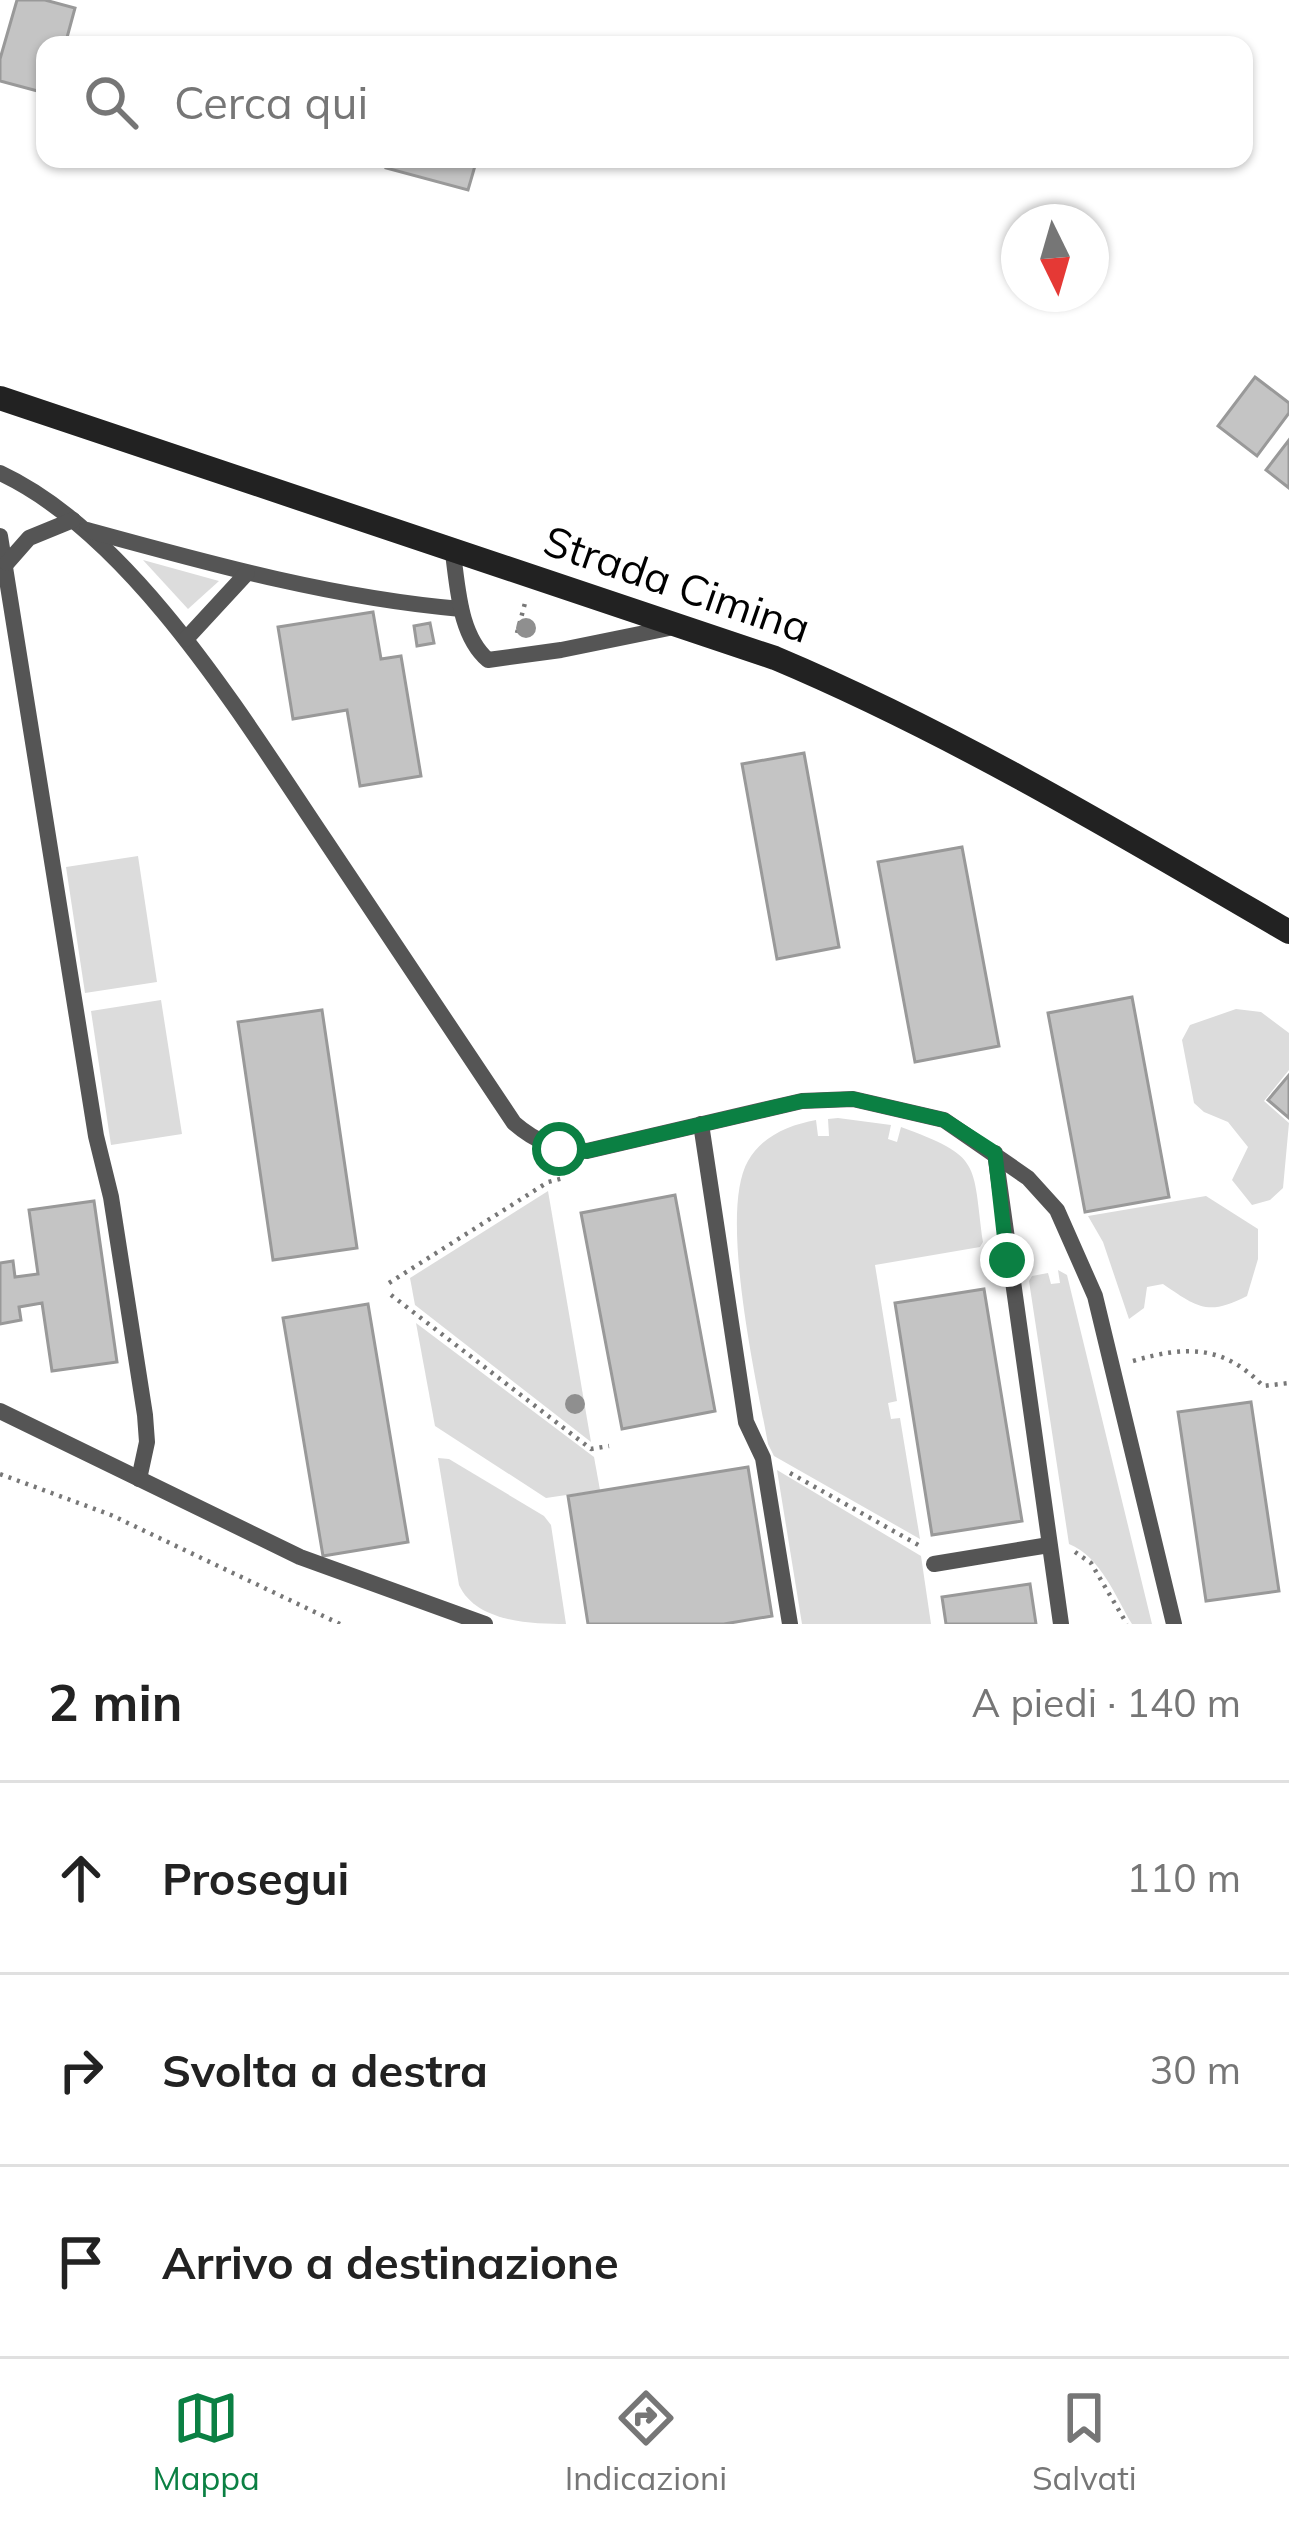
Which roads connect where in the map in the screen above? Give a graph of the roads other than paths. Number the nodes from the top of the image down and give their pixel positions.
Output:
1 (0, 398) edge
2 (0, 473) edge
3 (80, 525) junction
4 (0, 536) edge
5 (452, 547) junction
6 (7, 563) junction
7 (247, 573) junction
8 (461, 609) junction
9 (681, 626) junction
10 (186, 639) junction
11 (1289, 932) edge
12 (701, 1124) junction
13 (995, 1153) junction
14 (0, 1411) edge
15 (139, 1479) junction
16 (1049, 1545) junction
17 (933, 1558) road end
18 (485, 1624) edge
19 (790, 1624) edge
20 (1061, 1624) edge
21 (1174, 1624) edge

1 - 5 main road, Strada Cimina
2 - 3 lane
3 - 6 lane
3 - 7 lane
3 - 10 lane
4 - 6 lane
5 - 8 lane
5 - 9 main road, Strada Cimina
6 - 15 lane
7 - 8 lane
7 - 10 lane
8 - 9 lane
9 - 11 main road, Strada Cimina
10 - 12 lane
12 - 13 lane
12 - 19 lane
13 - 16 lane
13 - 21 lane
14 - 15 lane
15 - 18 lane
16 - 17 lane
16 - 20 lane

